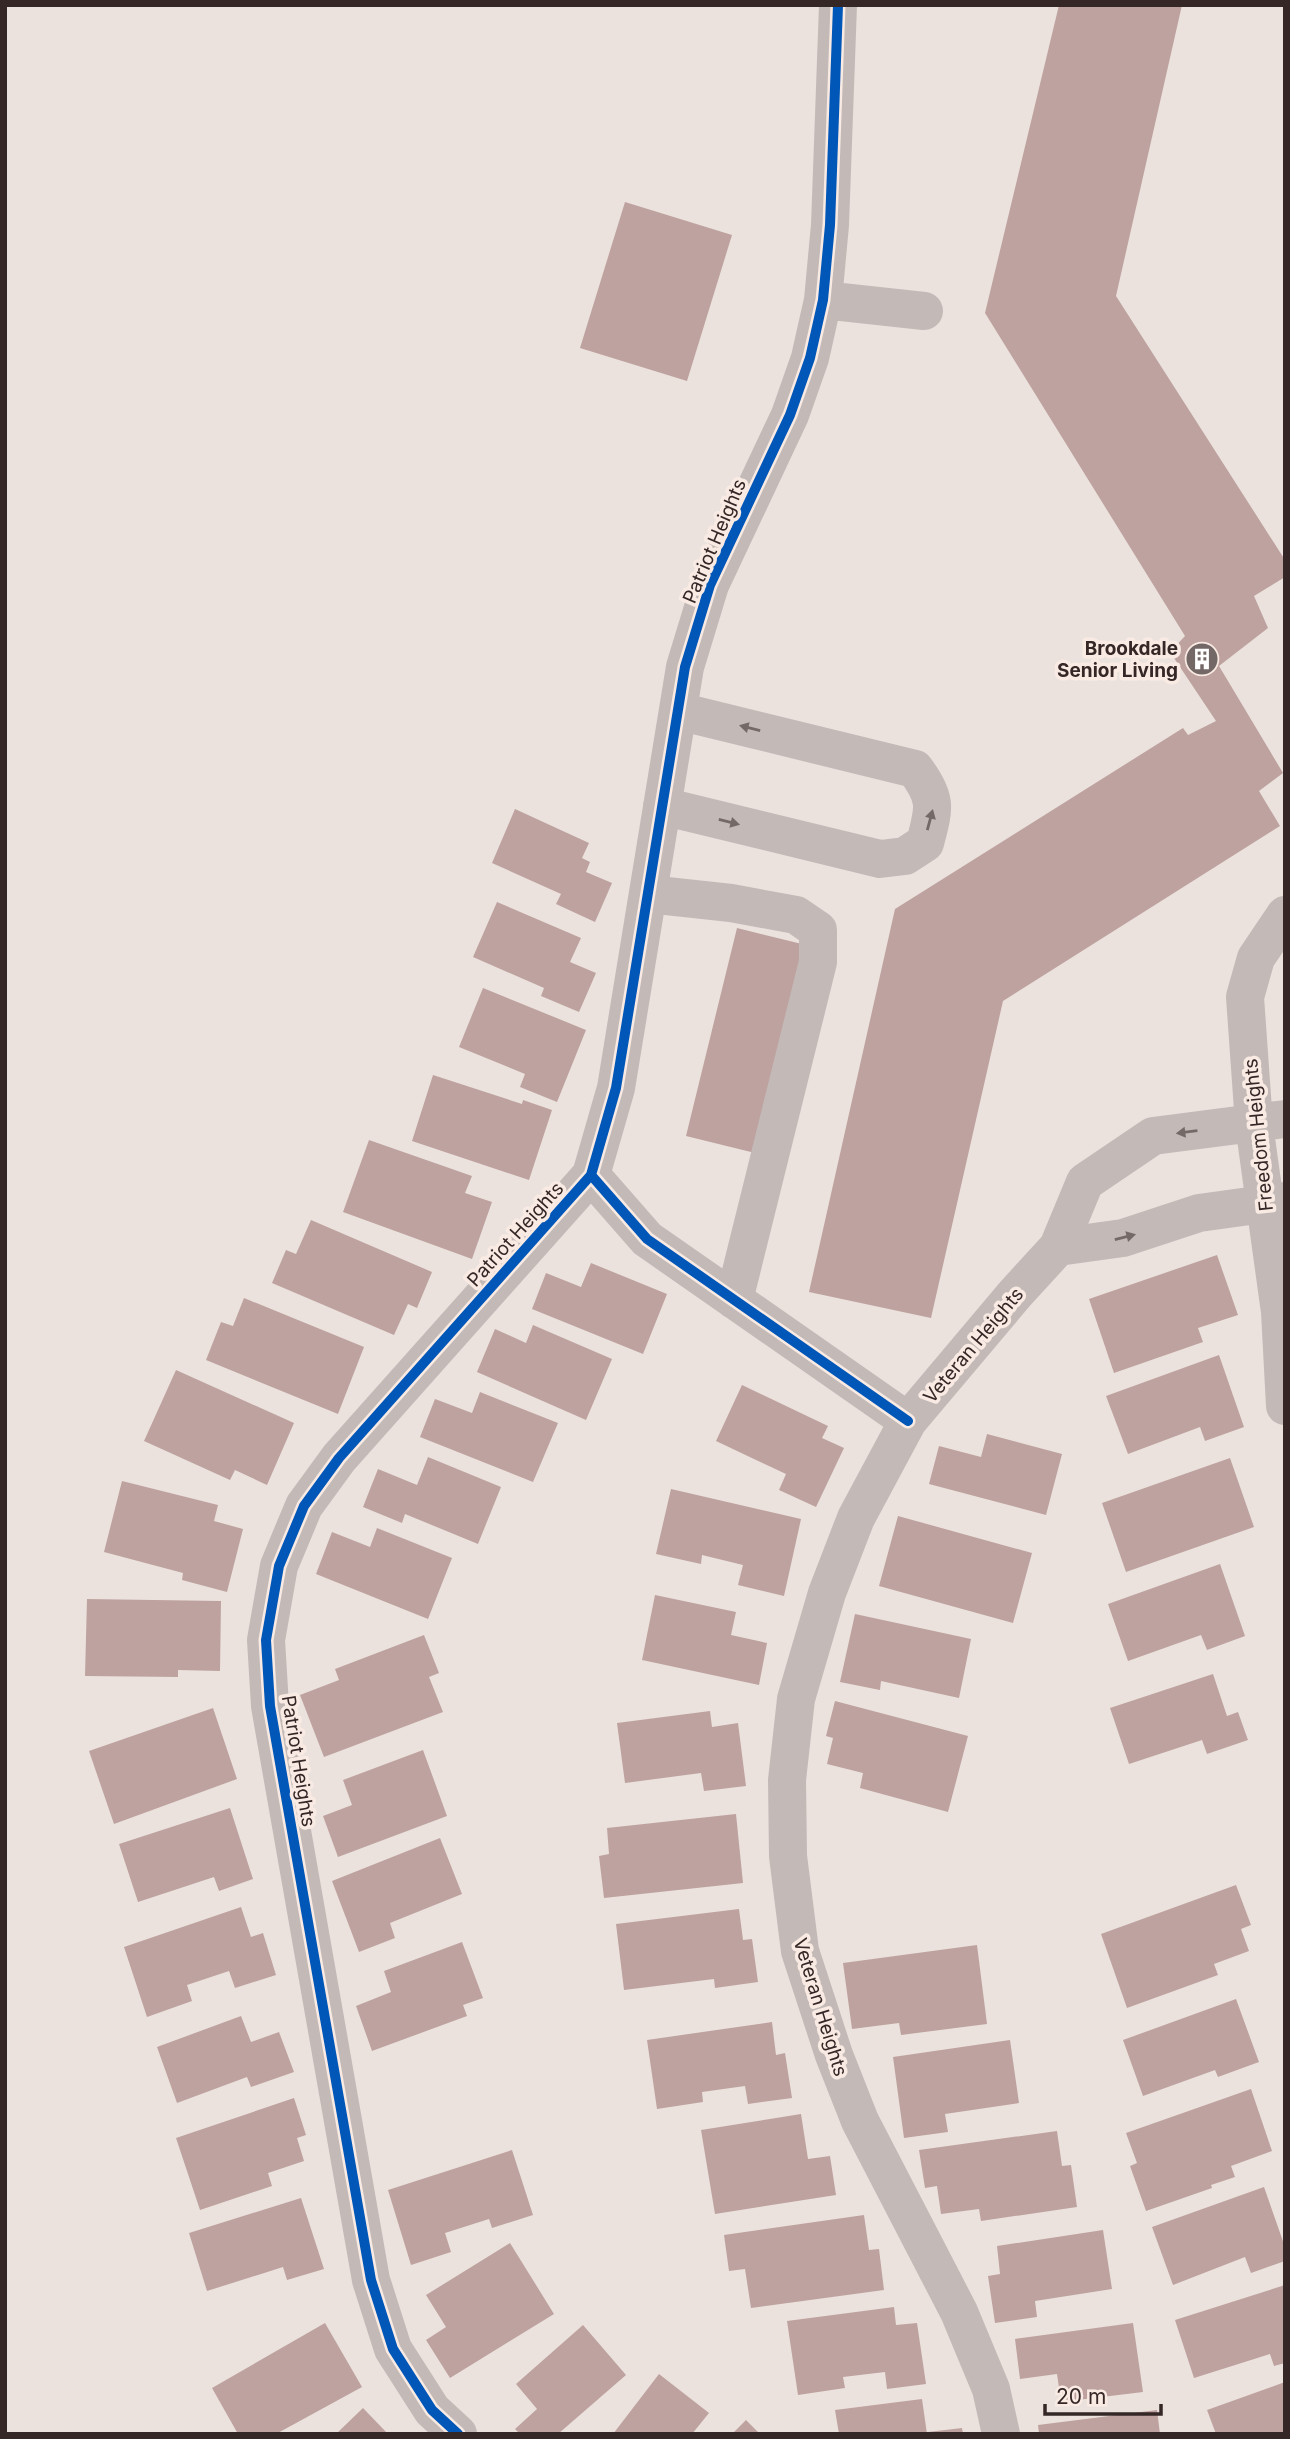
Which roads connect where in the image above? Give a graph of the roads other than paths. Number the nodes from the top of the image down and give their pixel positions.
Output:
1 (838, 5) edge
2 (823, 300) junction
3 (924, 311) dead end
4 (678, 711) junction
5 (662, 806) junction
6 (648, 894) junction
7 (1285, 915) edge
8 (1270, 1121) edge
9 (591, 1175) junction
10 (1275, 1202) edge
11 (1058, 1247) junction
12 (734, 1300) junction
13 (1285, 1406) edge
14 (908, 1422) junction
15 (458, 2434) edge
16 (1001, 2434) edge

1 - 2 street, Patriot Heights
2 - 3 street
2 - 4 street, Patriot Heights
4 - 5 street, Patriot Heights
5 -> 4 street
5 - 6 street, Patriot Heights
6 - 9 street, Patriot Heights
6 - 12 street
7 - 8 street, Freedom Heights
8 - 10 street, Freedom Heights
8 -> 11 street, Veteran Heights
9 - 12 street
9 - 15 street, Patriot Heights
11 -> 10 street
10 - 13 street, Freedom Heights
11 - 14 street, Veteran Heights
12 - 14 street
14 - 16 street, Veteran Heights

